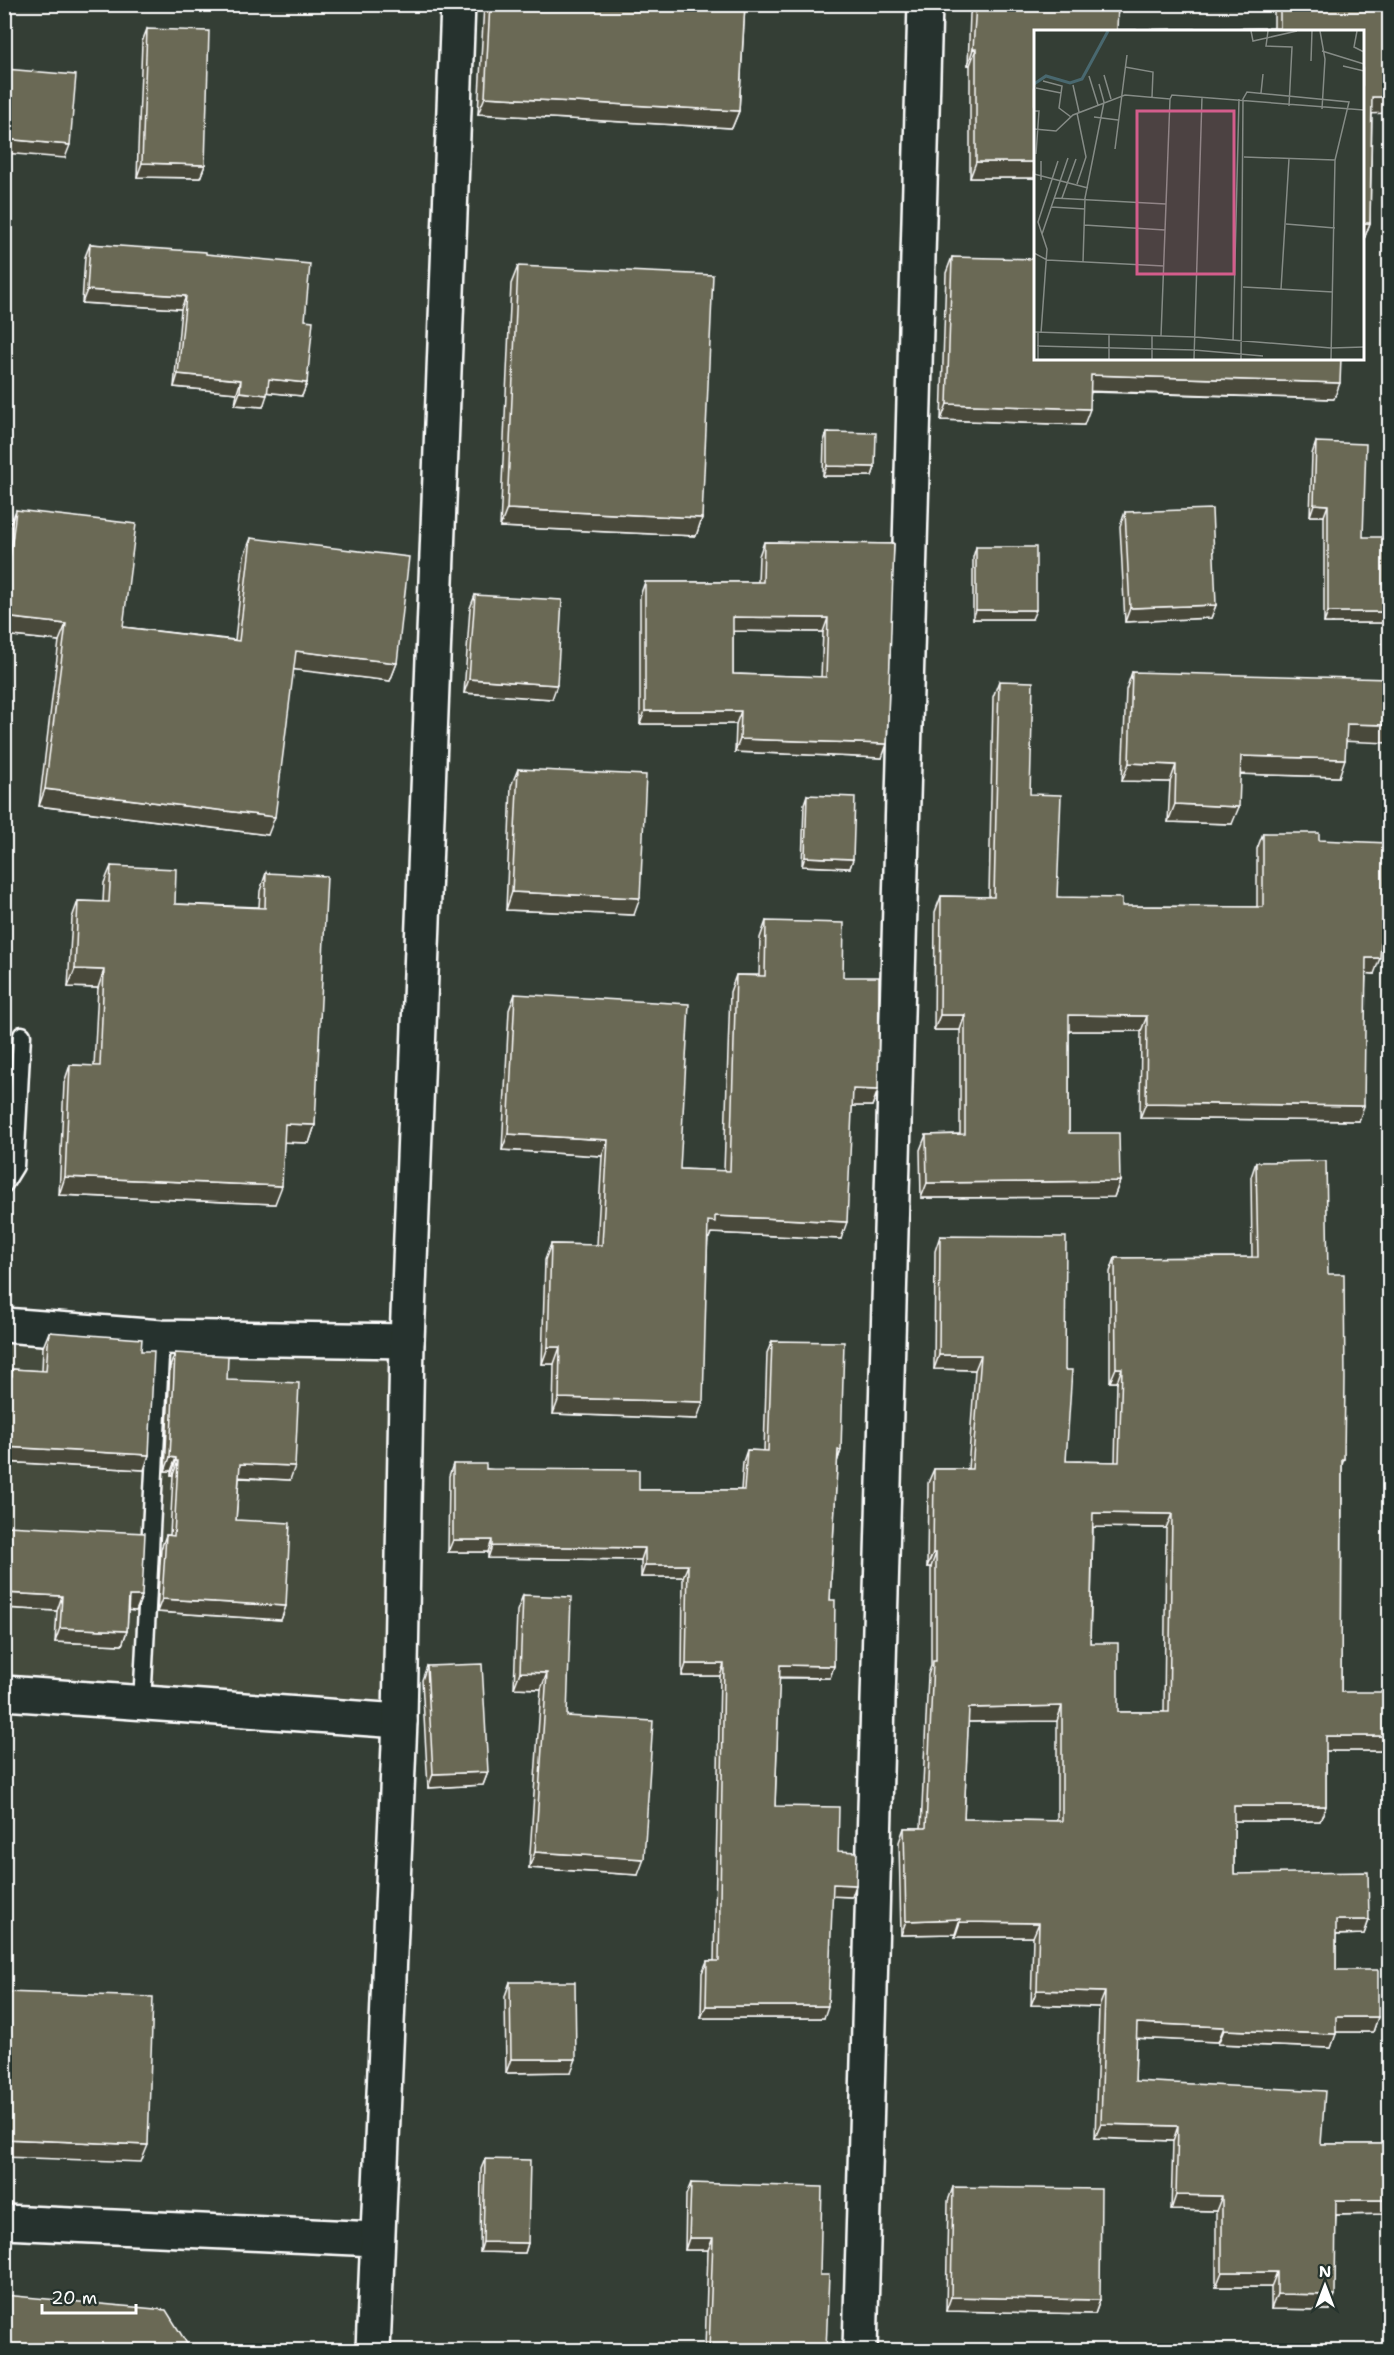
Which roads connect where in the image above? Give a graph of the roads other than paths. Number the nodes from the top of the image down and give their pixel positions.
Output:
1 (458, 4) edge
2 (925, 4) edge
3 (22, 1035) dead end
4 (4, 1184) edge
5 (4, 1325) edge
6 (160, 1337) junction
7 (407, 1341) junction
8 (4, 1693) edge
9 (142, 1704) junction
10 (400, 1721) junction
11 (4, 2222) edge
12 (376, 2239) junction
13 (373, 2350) edge
14 (860, 2350) edge

1 - 7 street
2 - 14 street
3 - 4 lane
5 - 6 street
6 - 7 street
6 - 9 lane
7 - 10 street
8 - 9 street
9 - 10 street
10 - 12 street
11 - 12 street
12 - 13 street

